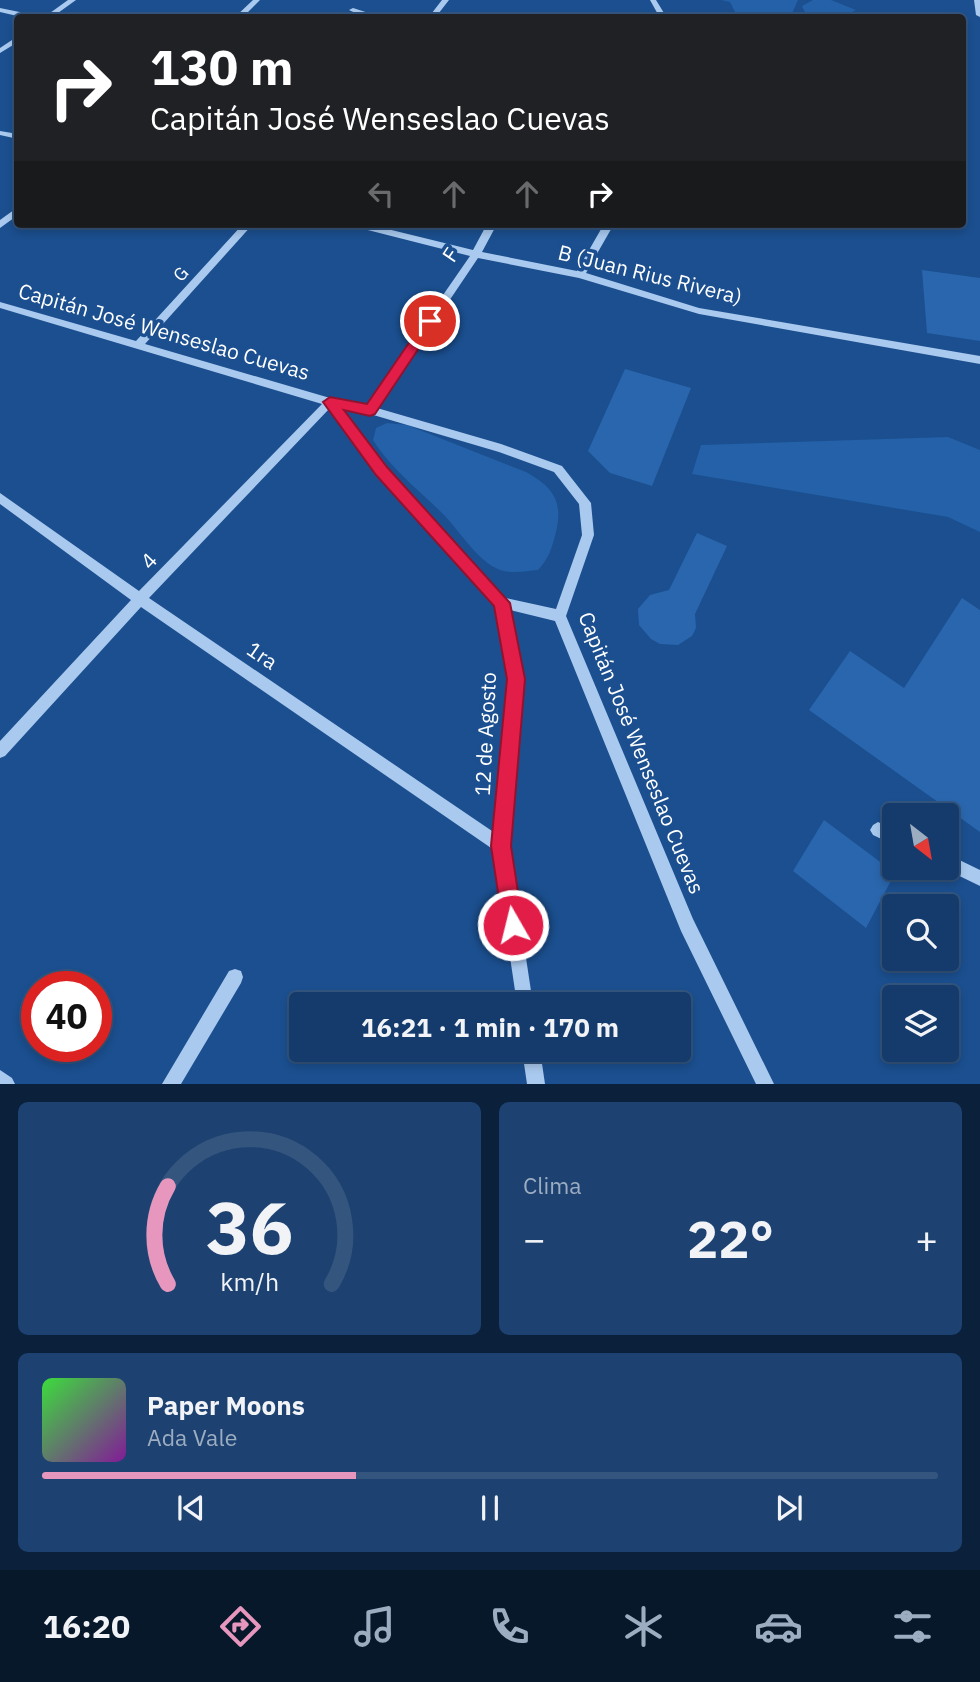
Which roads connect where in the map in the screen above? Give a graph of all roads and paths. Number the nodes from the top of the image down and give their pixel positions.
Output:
1 (73, 0) edge
2 (257, 0) edge
3 (446, 0) edge
4 (977, 0) edge
5 (0, 10) edge
6 (353, 10) dead end
7 (20, 14) edge
8 (52, 14) edge
9 (241, 14) edge
10 (364, 14) edge
11 (434, 14) edge
12 (980, 15) edge
13 (14, 213) edge
14 (0, 225) edge
15 (244, 228) edge
16 (371, 228) edge
17 (490, 228) edge
18 (607, 228) edge
19 (475, 254) junction
20 (580, 275) junction
21 (0, 305) edge
22 (138, 345) junction
23 (980, 360) edge
24 (330, 402) junction
25 (370, 410) junction
26 (0, 498) edge
27 (140, 598) junction
28 (502, 603) junction
29 (560, 615) junction
30 (0, 751) edge
31 (878, 830) dead end
32 (882, 832) edge
33 (501, 846) junction
34 (959, 868) edge
35 (980, 878) edge
36 (236, 977) dead end
37 (523, 992) edge
38 (533, 1062) edge
39 (0, 1079) edge
40 (6, 1083) edge
41 (171, 1083) edge
42 (536, 1083) edge
43 (765, 1083) edge

1 - 8 street
2 - 9 street
3 - 11 street
4 - 12 street
5 - 7 street
6 - 10 street
13 - 14 street
15 - 22 street, G
16 - 19 street, B (Juan Rius Rivera)
17 - 19 street, F
18 - 20 street
19 - 20 street, B (Juan Rius Rivera)
19 - 25 street, F
20 - 23 street, B (Juan Rius Rivera)
21 - 22 street, Capitán José Wenseslao Cuevas
22 - 24 street, Capitán José Wenseslao Cuevas
24 - 25 street, Capitán José Wenseslao Cuevas
24 - 27 street, 4
24 - 28 street
25 - 29 street, Capitán José Wenseslao Cuevas
26 - 27 street, 1ra
27 - 30 street, 4
27 - 33 street, 1ra
28 - 29 street
28 - 33 street, 12 de Agosto
29 - 43 street, Capitán José Wenseslao Cuevas
31 - 32 lane
33 - 37 street, 12 de Agosto
34 - 35 street
36 - 41 street
38 - 42 street
39 - 40 street

